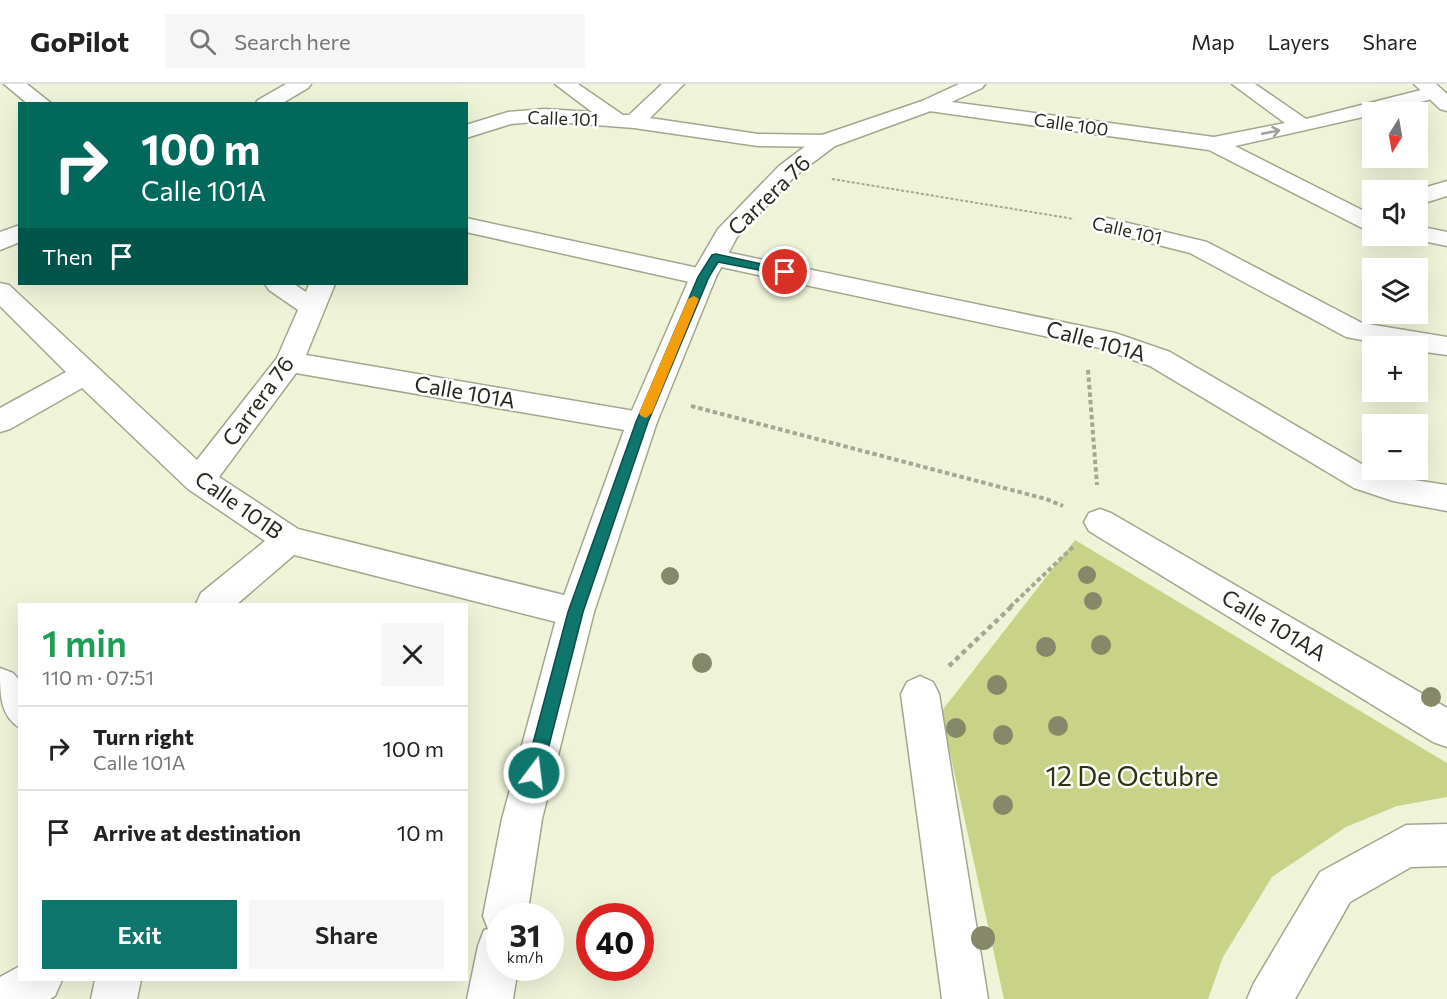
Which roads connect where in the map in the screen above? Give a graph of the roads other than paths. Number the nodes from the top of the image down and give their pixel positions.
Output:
1 (14, 84) edge
2 (301, 84) edge
3 (565, 84) edge
4 (674, 84) edge
5 (975, 84) edge
6 (1242, 84) edge
7 (1435, 94) edge
8 (39, 102) edge
9 (269, 102) edge
10 (929, 105) junction
11 (626, 122) junction
12 (1303, 126) junction
13 (468, 131) edge
14 (827, 141) junction
15 (1214, 144) junction
16 (1447, 188) edge
17 (1428, 195) edge
18 (1362, 219) edge
19 (468, 225) edge
20 (1107, 225) road end
21 (18, 233) edge
22 (1428, 235) edge
23 (1447, 239) edge
24 (0, 242) edge
25 (710, 267) junction
26 (279, 285) edge
27 (0, 291) edge
28 (318, 295) edge
29 (1447, 346) edge
30 (289, 362) junction
31 (84, 374) junction
32 (647, 409) junction
33 (0, 420) edge
34 (199, 480) junction
35 (1447, 498) edge
36 (1100, 522) road end
37 (290, 540) junction
38 (214, 603) edge
39 (576, 612) junction
40 (0, 685) edge
41 (920, 694) road end
42 (18, 708) edge
43 (1447, 729) edge
44 (1447, 844) edge
45 (1406, 846) junction
46 (1447, 866) edge
47 (507, 903) edge
48 (37, 981) edge
49 (118, 981) edge
50 (493, 981) edge
51 (7, 999) edge
52 (114, 999) edge
53 (490, 999) edge
54 (965, 999) edge
55 (1270, 999) edge

1 - 8 street
2 - 9 street
3 - 11 street, Calle 101
4 - 11 street
5 - 10 street, Carrera 76
6 - 12 street
7 - 12 street, Calle 100
10 - 14 street, Carrera 76
10 - 15 street, Calle 100
11 - 13 street, Calle 101
11 - 14 street, Calle 101
15 -> 12 street, Calle 100
14 - 25 street, Carrera 76
15 - 18 street, Calle 100
16 - 17 street
19 - 25 street, Calle 101A
20 - 29 street, Calle 101
21 - 24 street
22 - 23 street
25 - 32 street, Carrera 76
25 - 35 street, Calle 101A
26 - 28 street
27 - 31 street, Calle 101B
28 - 30 street, Carrera 76
30 - 32 street, Calle 101A
30 - 34 street, Carrera 76
31 - 33 street
31 - 34 street, Calle 101B
32 - 39 street, Carrera 76
34 - 37 street, Calle 101B
36 - 43 street, Calle 101AA
37 - 38 street
37 - 39 street, Calle 101B
39 - 47 street, Carrera 76
40 - 42 street
41 - 54 street
44 - 45 street
45 - 46 street
45 - 55 street
48 - 51 street
49 - 52 street
50 - 53 street

